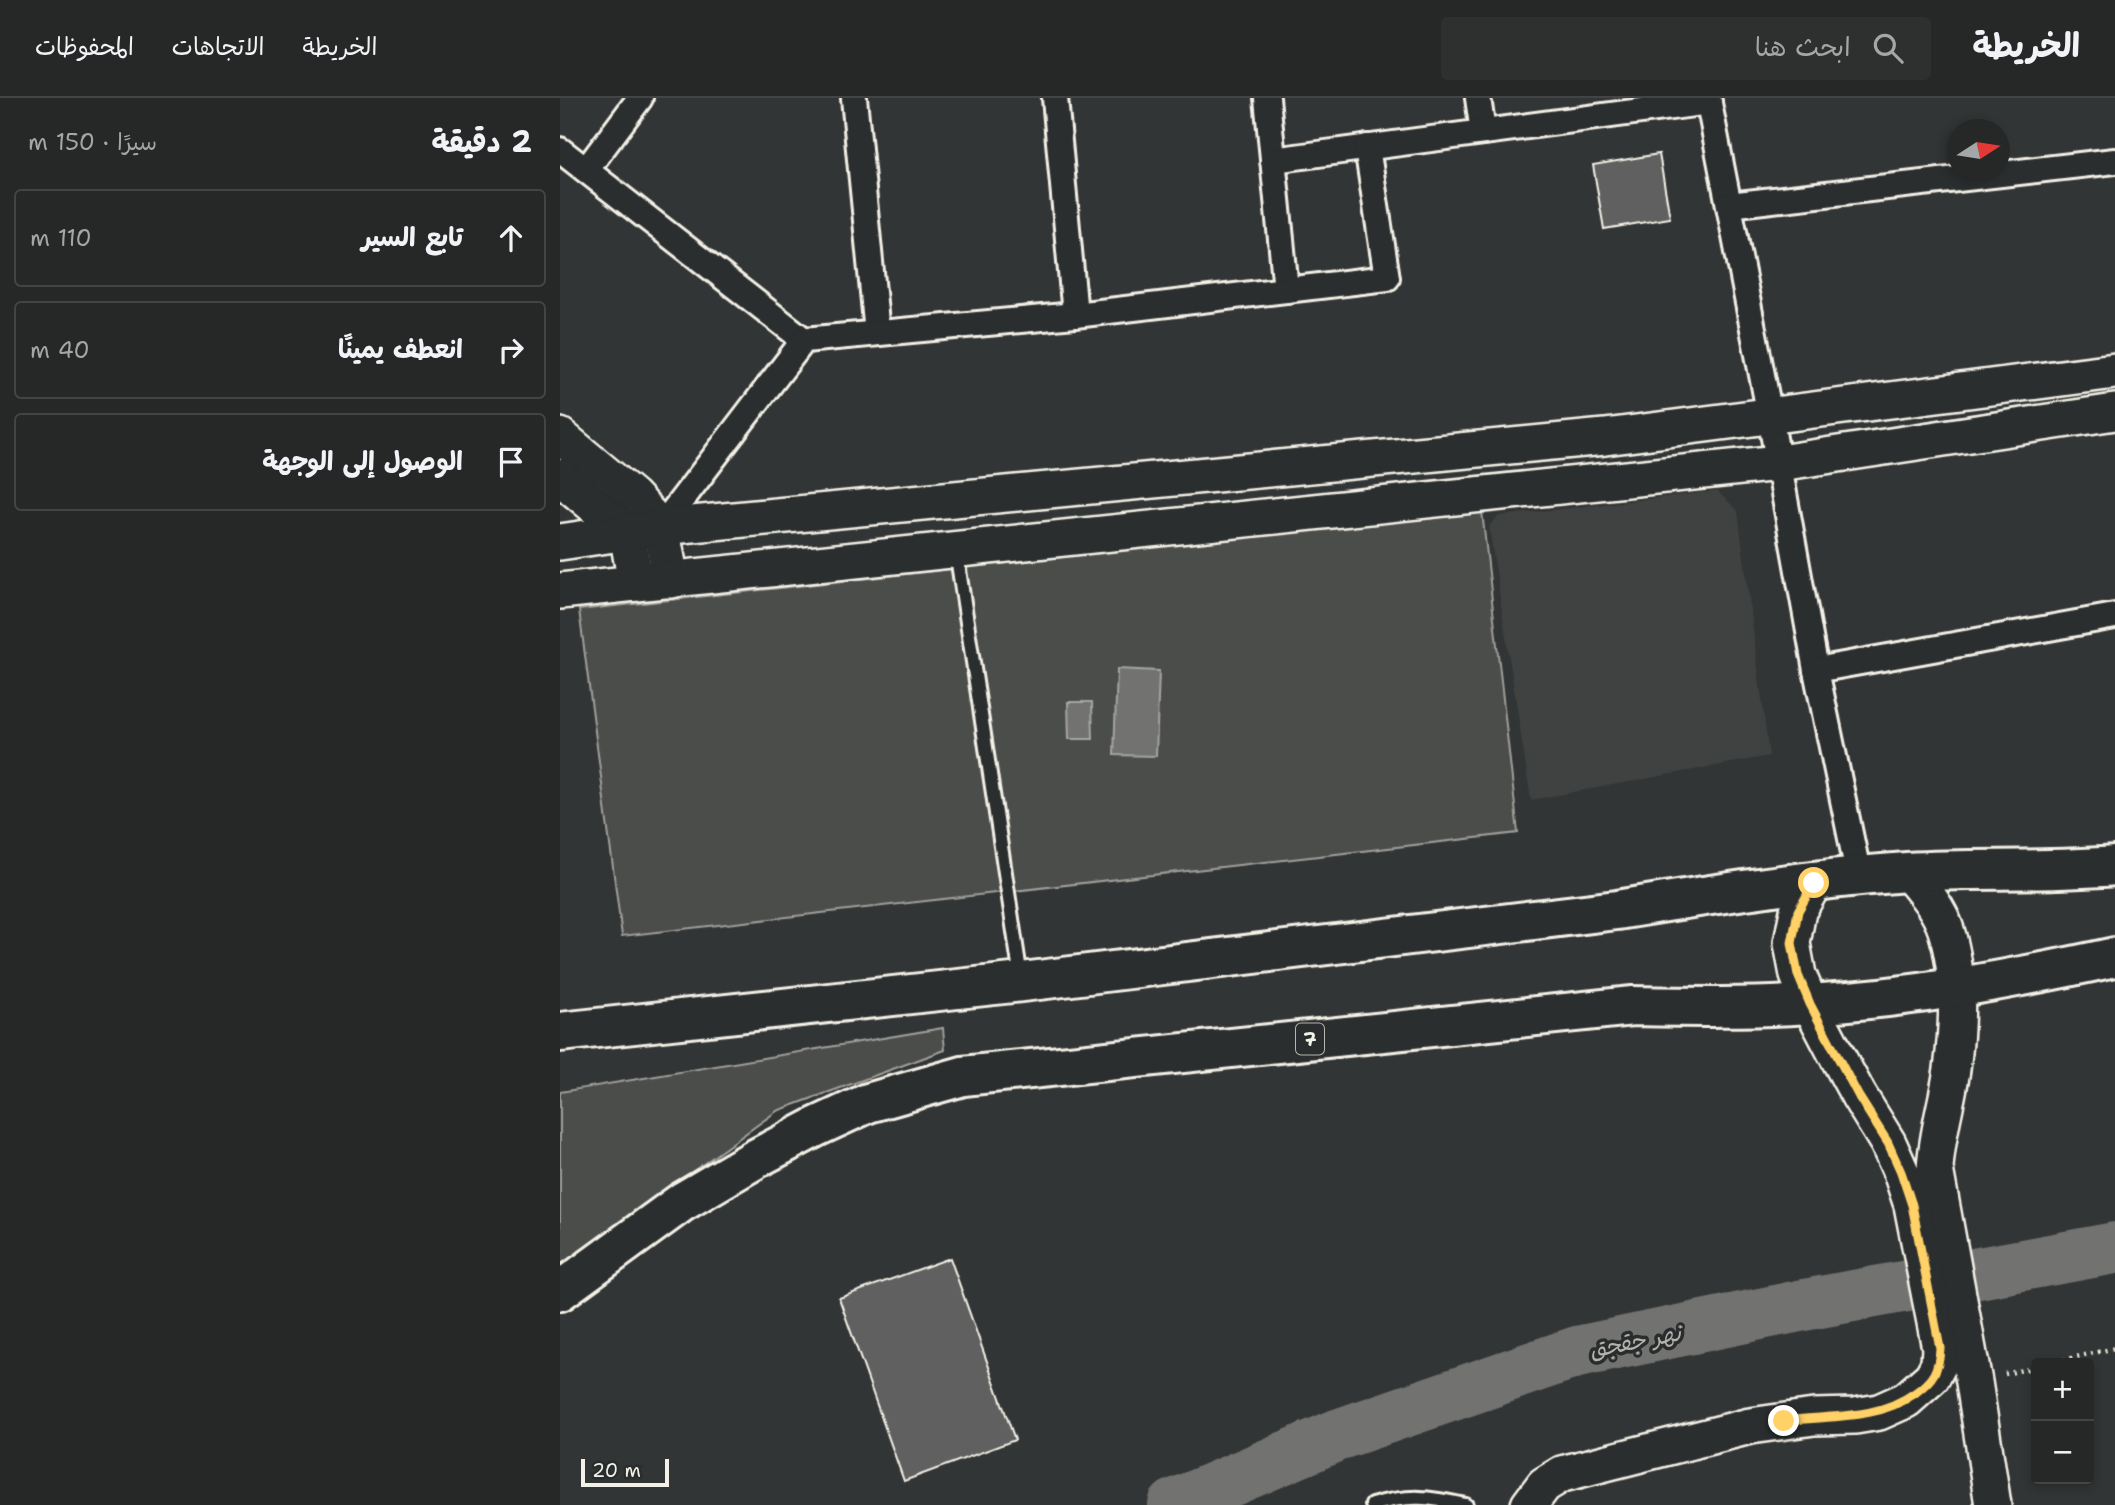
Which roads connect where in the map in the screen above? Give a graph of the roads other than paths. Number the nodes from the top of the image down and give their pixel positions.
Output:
1 (640, 98) edge
2 (854, 98) edge
3 (1055, 98) edge
4 (1267, 98) edge
5 (1478, 98) edge
6 (1709, 100) edge
7 (1483, 132) junction
8 (1367, 147) junction
9 (560, 150) edge
10 (1273, 160) junction
11 (2115, 161) edge
12 (586, 170) junction
13 (1729, 205) junction
14 (1286, 290) junction
15 (1075, 315) junction
16 (877, 333) junction
17 (804, 340) junction
18 (2115, 371) edge
19 (2115, 412) edge
20 (1770, 416) junction
21 (560, 436) edge
22 (1779, 463) junction
23 (560, 477) edge
24 (644, 530) junction
25 (560, 542) edge
26 (956, 548) junction
27 (671, 580) junction
28 (636, 583) junction
29 (560, 591) edge
30 (2115, 616) edge
31 (1816, 670) junction
32 (2115, 866) edge
33 (1908, 872) junction
34 (1859, 877) junction
35 (1814, 883) junction
36 (2115, 957) edge
37 (1022, 982) junction
38 (1955, 988) junction
39 (1810, 1004) junction
40 (560, 1032) edge
41 (1926, 1201) junction
42 (560, 1292) edge
43 (1953, 1345) junction
44 (1372, 1505) edge
45 (1466, 1505) edge
46 (1529, 1505) edge
47 (1993, 1505) edge

1 - 12 street
2 - 16 street
3 - 15 street
4 - 10 street
5 - 7 street
6 - 7 street
6 - 13 street
7 - 8 street
8 - 10 street
8 - 14 street
9 - 12 street
10 - 14 street
11 - 13 street
12 - 17 street
13 - 20 street
14 - 15 street
15 - 16 street
16 - 17 street
17 - 24 street
18 - 20 street
19 - 22 street
20 - 22 street
20 - 24 street
21 - 24 street
22 - 26 street
22 - 31 street
23 - 24 street
24 - 25 street
24 - 27 street
24 - 28 street
26 - 27 street
26 - 37 lane
27 - 28 street
28 - 29 street
30 - 31 street
31 - 34 street
32 - 33 highway
33 - 34 highway
33 - 38 street
34 - 35 highway
35 - 37 highway
35 - 39 street
36 - 38 highway, 7
37 - 40 highway
38 - 39 highway, 7
38 - 41 street
39 - 41 street
39 - 42 highway, 7
41 - 43 street
43 - 46 street
43 - 47 street
44 - 45 lane

